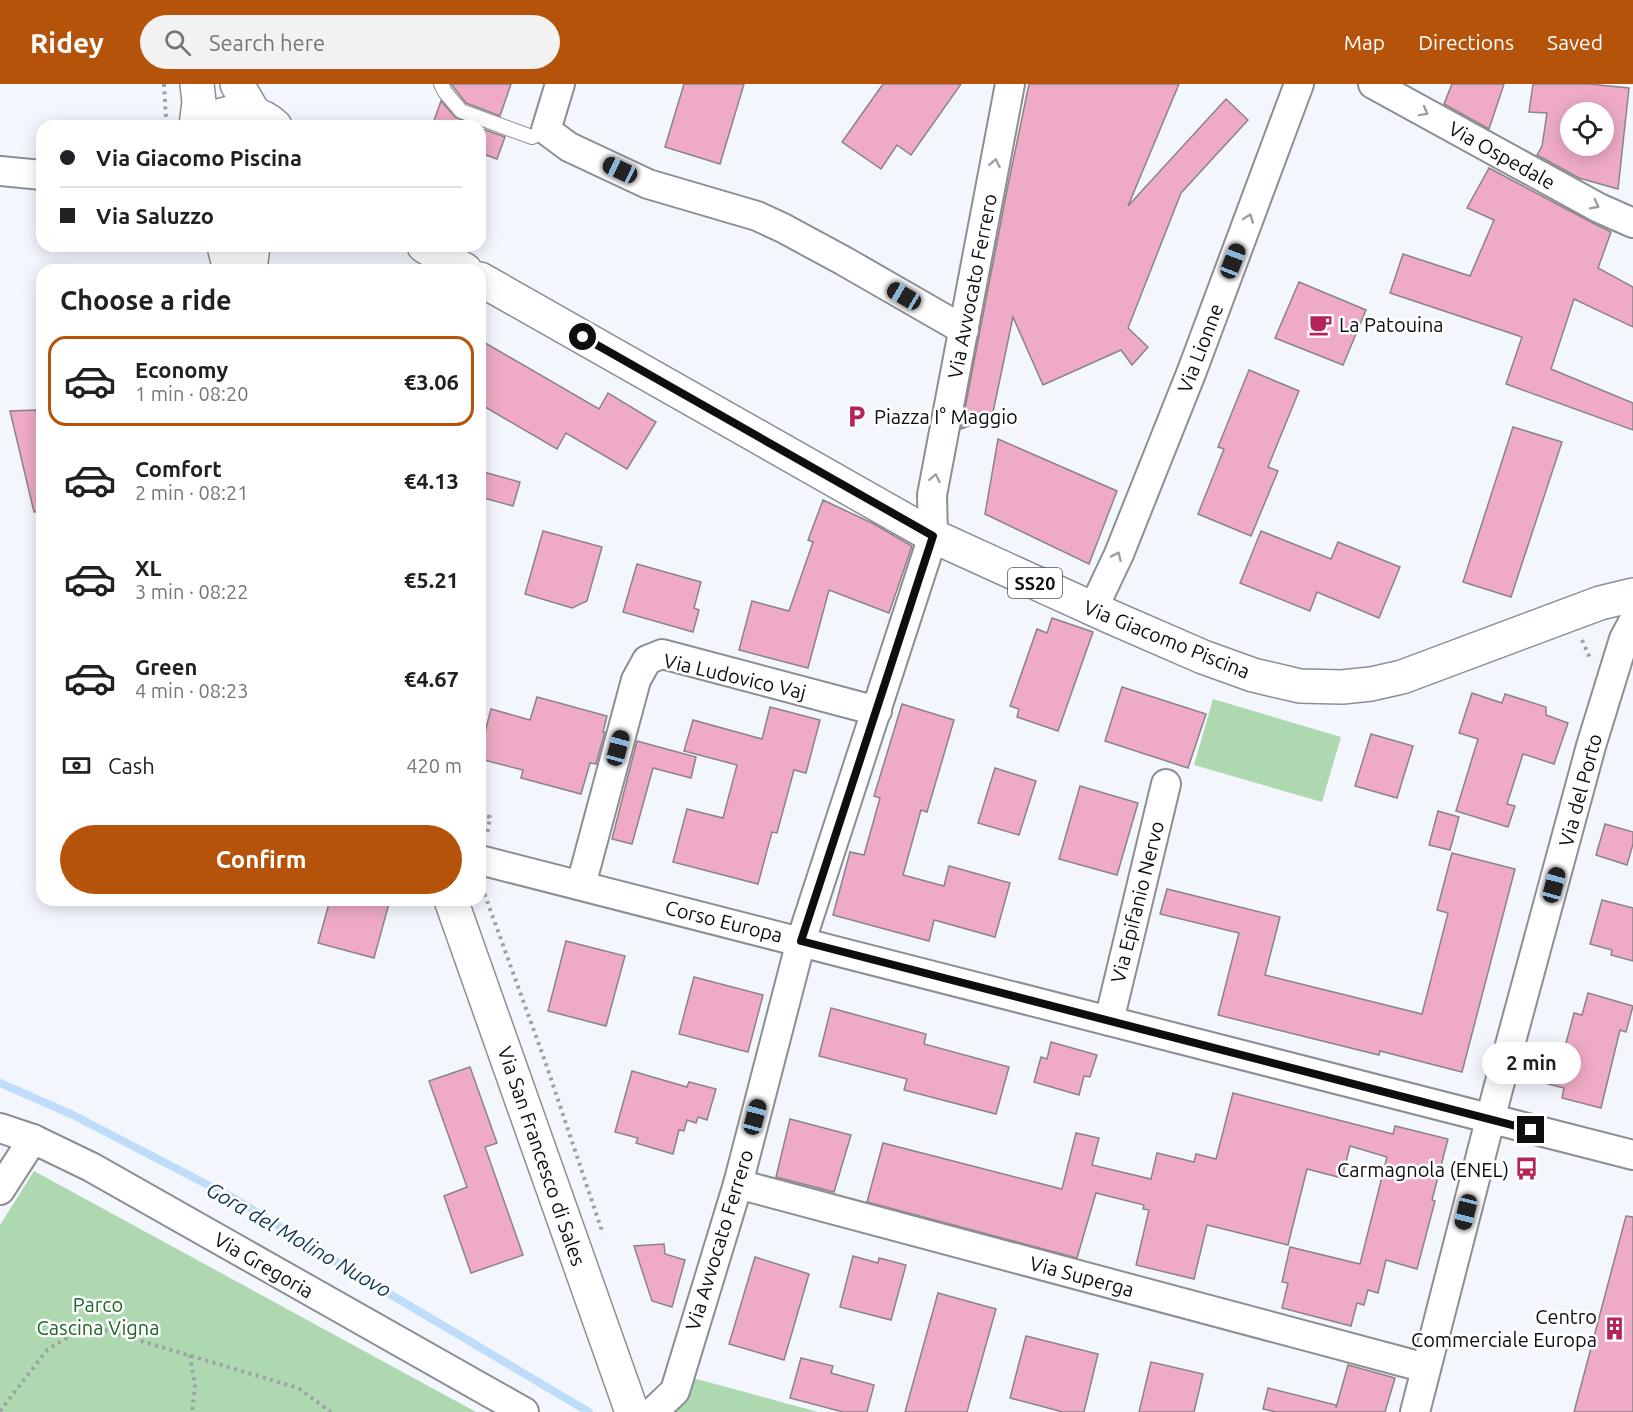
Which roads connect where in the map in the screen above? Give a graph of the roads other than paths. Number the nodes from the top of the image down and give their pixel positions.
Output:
1 (197, 84) edge
2 (237, 84) edge
3 (441, 84) edge
4 (560, 84) edge
5 (1010, 84) edge
6 (1299, 84) edge
7 (1373, 84) edge
8 (197, 120) edge
9 (210, 120) edge
10 (265, 120) edge
11 (486, 120) edge
12 (486, 120) edge
13 (546, 130) junction
14 (0, 171) edge
15 (36, 175) edge
16 (1633, 223) edge
17 (433, 252) edge
18 (454, 264) edge
19 (486, 282) edge
20 (964, 330) junction
21 (933, 536) junction
22 (1633, 596) edge
23 (1093, 609) junction
24 (1633, 622) edge
25 (877, 711) junction
26 (1166, 784) dead end
27 (486, 861) edge
28 (581, 885) junction
29 (453, 906) edge
30 (801, 941) junction
31 (1109, 1021) junction
32 (1490, 1120) junction
33 (0, 1128) edge
34 (33, 1139) junction
35 (1633, 1155) edge
36 (738, 1184) junction
37 (0, 1190) edge
38 (1426, 1368) junction
39 (524, 1412) edge
40 (632, 1412) edge
41 (653, 1412) edge
42 (1415, 1412) edge

1 - 8 main road
2 - 10 main road
3 - 12 lane
4 - 13 street
20 -> 5 street, Via Avvocato Ferrero
23 -> 6 street, Via Lionne
7 -> 16 street, Via Ospedale
9 - 10 main road
11 - 13 lane
13 - 20 street
14 - 15 street
17 - 18 main road
19 - 21 main road, Via Giacomo Piscina / SS20
21 -> 20 street, Via Avvocato Ferrero
21 - 23 main road, Via Giacomo Piscina / SS20
21 - 25 street, Via Avvocato Ferrero
22 - 23 main road, Via Giacomo Piscina / SS20
24 - 32 street, Via del Porto
25 - 28 street, Via Ludovico Vaj
25 - 30 street, Via Avvocato Ferrero
26 - 31 street, Via Epifanio Nervo
27 - 28 street, Corso Europa
28 - 30 street, Corso Europa
29 - 40 main road, Via San Francesco di Sales
30 - 31 street, Corso Europa
30 - 36 street, Via Avvocato Ferrero
31 - 32 street, Corso Europa
32 - 35 street, Corso Europa
32 - 38 street, Via del Porto
33 - 34 street, Via Gregoria
34 - 37 street
34 - 39 street, Via Gregoria
36 - 38 street, Via Superga
36 - 41 street, Via Avvocato Ferrero
38 - 42 street, Via del Porto

